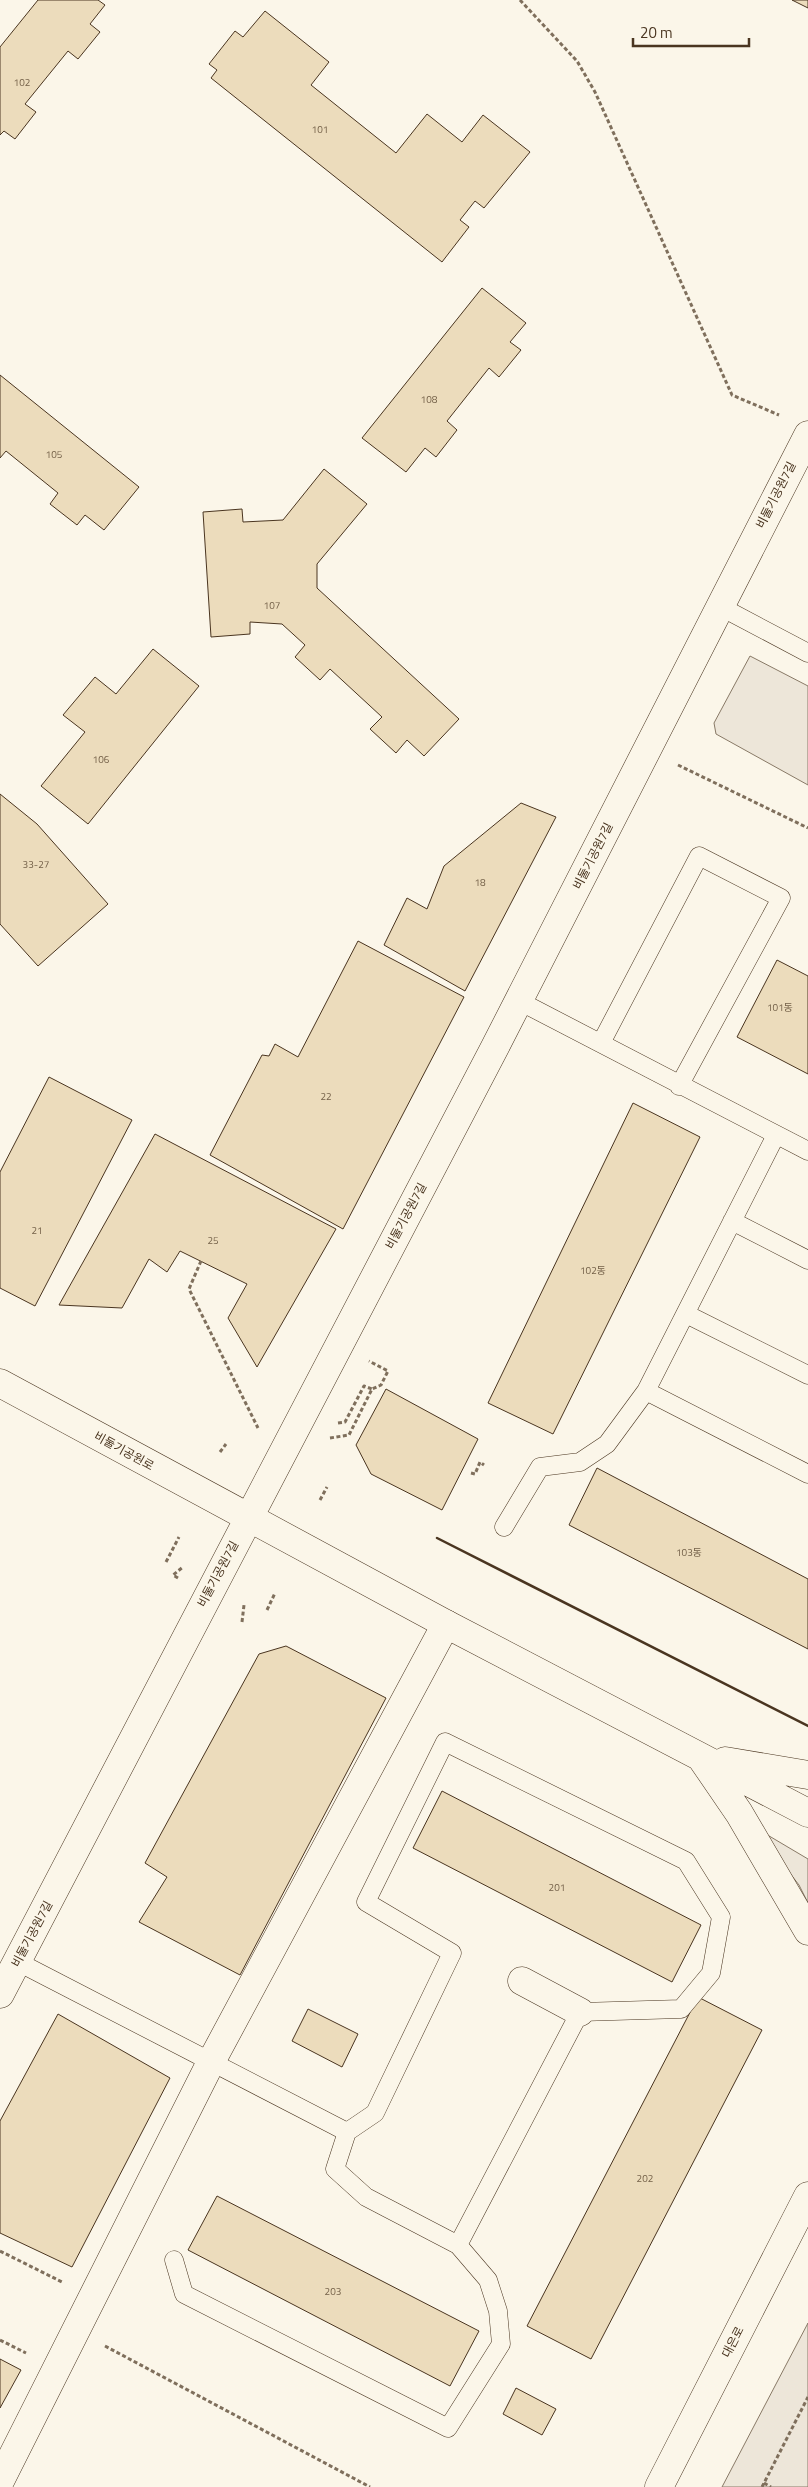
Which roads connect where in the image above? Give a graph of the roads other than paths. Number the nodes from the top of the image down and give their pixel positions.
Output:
1 (808, 435) edge
2 (721, 608) junction
3 (808, 653) edge
4 (519, 1001) junction
5 (601, 1043) junction
6 (679, 1086) junction
7 (776, 1135) junction
8 (808, 1151) edge
9 (732, 1221) junction
10 (808, 1260) edge
11 (686, 1314) junction
12 (808, 1376) edge
13 (0, 1383) edge
14 (646, 1391) junction
15 (808, 1474) edge
16 (248, 1518) junction
17 (504, 1527) dead end
18 (446, 1624) junction
19 (702, 1758) junction
20 (808, 1775) edge
21 (808, 1813) edge
22 (808, 1931) edge
23 (18, 1962) junction
24 (522, 1981) dead end
25 (0, 1994) edge
26 (580, 2012) junction
27 (212, 2062) junction
28 (347, 2132) junction
29 (808, 2196) edge
30 (458, 2245) junction
31 (174, 2260) dead end
32 (0, 2481) edge
33 (659, 2487) edge

1 - 2 street, 비둘기공원7길
2 - 3 lane
2 - 4 street, 비둘기공원7길
4 - 5 lane
4 - 16 street, 비둘기공원7길
5 - 6 lane
5 - 6 lane
6 - 7 lane
7 - 8 lane
7 - 9 lane
9 - 10 lane
9 - 11 lane
11 - 12 lane
11 - 14 lane
13 - 16 street, 비둘기공원로
14 - 15 lane
14 - 17 lane
16 - 18 street, 비둘기공원로
16 - 23 street, 비둘기공원7길
18 - 19 street, 비둘기공원로
18 - 27 street
19 - 20 street
19 - 21 street, 비둘기공원로
19 - 22 street
23 - 25 street, 비둘기공원7길
23 - 27 lane
24 - 26 street
26 - 28 lane
26 - 30 lane
27 - 28 lane
27 - 32 street
28 - 30 lane
29 - 33 street, 대은로
30 - 31 lane

